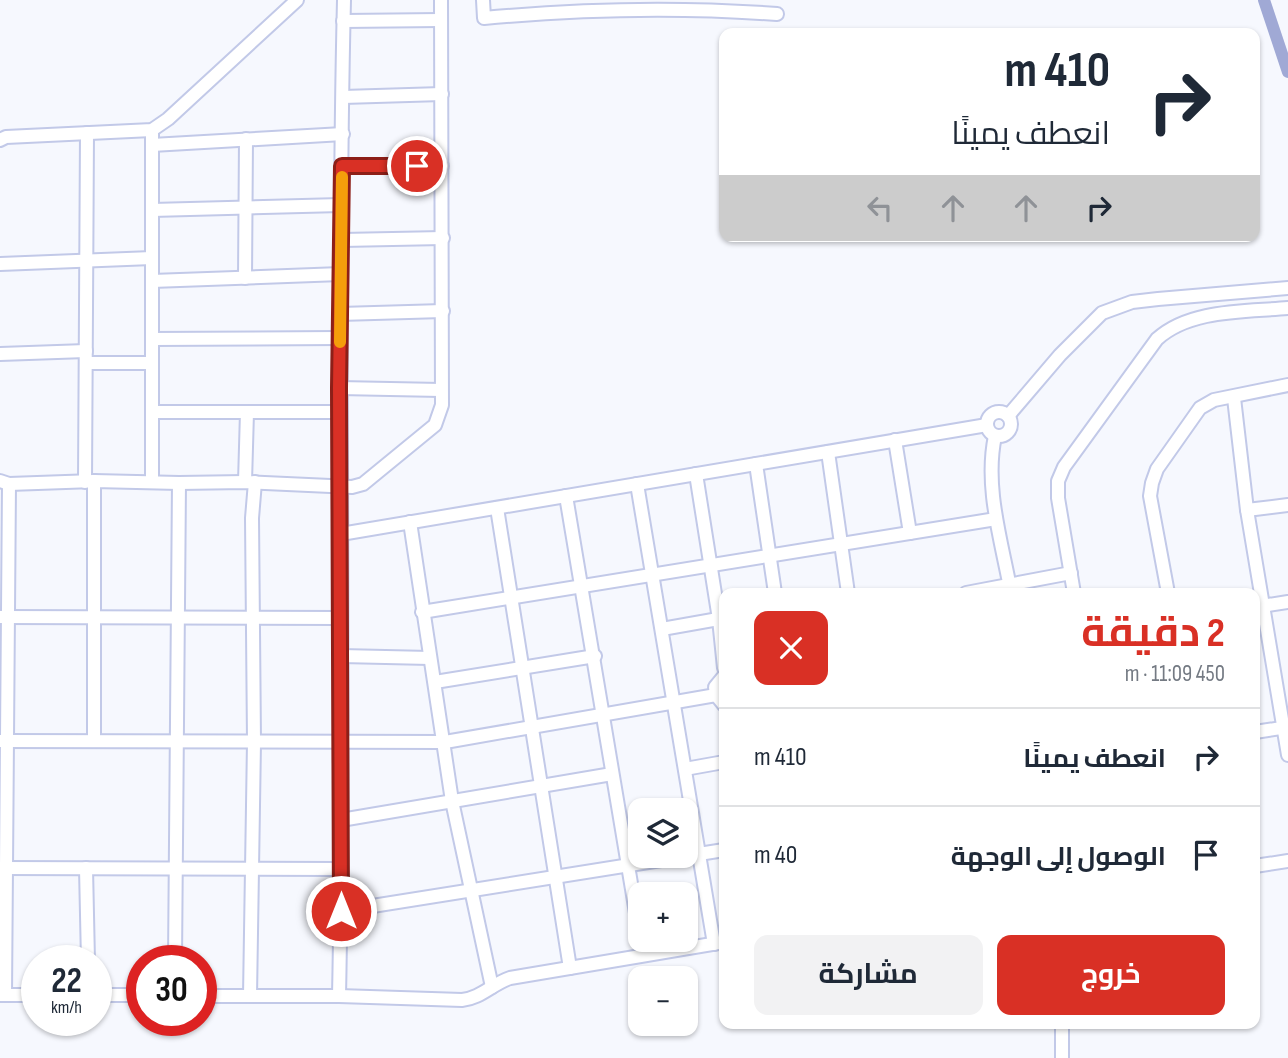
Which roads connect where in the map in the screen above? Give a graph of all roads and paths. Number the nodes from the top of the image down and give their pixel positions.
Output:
1 (297, 0) edge
2 (344, 0) edge
3 (441, 0) edge
4 (483, 0) edge
5 (777, 14) dead end
6 (441, 20) junction
7 (343, 21) junction
8 (442, 94) junction
9 (343, 97) junction
10 (152, 130) junction
11 (88, 133) junction
12 (343, 134) junction
13 (246, 139) junction
14 (0, 140) edge
15 (152, 145) junction
16 (342, 166) junction
17 (442, 166) junction
18 (341, 205) junction
19 (245, 207) junction
20 (152, 211) junction
21 (443, 238) junction
22 (342, 240) junction
23 (152, 258) junction
24 (86, 260) junction
25 (0, 264) edge
26 (341, 274) junction
27 (245, 278) junction
28 (152, 281) junction
29 (1288, 288) edge
30 (1288, 308) edge
31 (443, 311) junction
32 (340, 314) junction
33 (340, 338) junction
34 (152, 339) junction
35 (0, 354) edge
36 (86, 357) junction
37 (152, 363) junction
38 (1288, 385) edge
39 (339, 388) junction
40 (441, 390) junction
41 (1234, 398) junction
42 (152, 412) junction
43 (247, 412) junction
44 (339, 412) junction
45 (1009, 416) junction
46 (987, 425) junction
47 (995, 436) junction
48 (895, 440) junction
49 (828, 452) junction
50 (756, 464) junction
51 (696, 474) junction
52 (90, 482) junction
53 (152, 482) junction
54 (250, 482) junction
55 (179, 483) junction
56 (637, 484) junction
57 (340, 486) junction
58 (4, 489) edge
59 (566, 496) junction
60 (1288, 505) edge
61 (497, 508) junction
62 (1247, 510) junction
63 (996, 519) junction
64 (410, 522) junction
65 (910, 533) junction
66 (341, 534) junction
67 (839, 544) junction
68 (769, 555) junction
69 (711, 565) junction
70 (1071, 573) junction
71 (653, 574) junction
72 (582, 586) junction
73 (774, 588) edge
74 (847, 588) edge
75 (1010, 588) edge
76 (1014, 588) edge
77 (1073, 588) edge
78 (1167, 588) edge
79 (1257, 588) edge
80 (512, 597) junction
81 (1288, 602) edge
82 (719, 604) edge
83 (1260, 606) edge
84 (1260, 610) edge
85 (422, 612) junction
86 (4, 617) edge
87 (93, 617) junction
88 (178, 617) junction
89 (253, 618) junction
90 (341, 618) junction
91 (719, 619) edge
92 (662, 629) junction
93 (341, 656) junction
94 (595, 656) junction
95 (430, 658) junction
96 (524, 668) junction
97 (435, 682) junction
98 (719, 700) edge
99 (674, 702) junction
100 (604, 714) junction
101 (532, 727) junction
102 (1286, 727) edge
103 (1260, 731) edge
104 (3, 741) edge
105 (94, 741) junction
106 (177, 742) junction
107 (254, 742) junction
108 (340, 742) junction
109 (444, 743) junction
110 (1288, 755) edge
111 (719, 763) edge
112 (685, 769) junction
113 (612, 774) junction
114 (542, 786) junction
115 (689, 798) edge
116 (452, 801) junction
117 (341, 820) junction
118 (719, 851) edge
119 (698, 855) joint
120 (1288, 861) edge
121 (1260, 865) edge
122 (628, 866) joint
123 (3, 868) edge
124 (86, 868) junction
125 (176, 869) junction
126 (251, 869) junction
127 (340, 870) junction
128 (557, 878) junction
129 (472, 892) junction
130 (341, 911) junction
131 (719, 943) edge
132 (88, 945) edge
133 (175, 945) edge
134 (643, 952) edge
135 (644, 955) junction
136 (570, 968) junction
137 (492, 987) junction
138 (2, 995) edge
139 (21, 995) edge
140 (217, 996) edge
141 (250, 996) junction
142 (339, 996) junction
143 (1062, 1029) edge
144 (1062, 1058) edge

1 - 10 street
2 - 7 street
3 - 6 street
4 - 5 street
6 - 7 street
6 - 8 street
7 - 9 street
8 - 9 street
8 - 17 street
9 - 12 street
10 - 11 street
10 - 15 street
11 - 14 street
11 - 24 street
12 - 13 street
12 - 16 street
13 - 15 street
13 - 19 street
15 - 20 street
16 - 17 street
16 - 18 street
17 - 21 street
18 - 19 street
18 - 22 street
19 - 20 street
19 - 27 street
20 - 23 street
21 - 22 street
21 - 31 street
22 - 26 street
23 - 24 street
23 - 28 street
24 - 25 street
24 - 36 street
26 - 27 street
26 - 32 street
27 - 28 street
28 - 34 street
29 - 45 street
30 - 70 street
31 - 32 street
31 - 40 street
32 - 33 street
33 - 34 street
33 - 39 street
34 - 37 street
35 - 36 street
36 - 37 street
36 - 52 street
37 - 42 street
38 - 41 street
39 - 40 street
39 - 44 street
40 - 57 street
41 - 62 street
41 - 78 street
42 - 43 street
42 - 53 street
43 - 44 street
43 - 54 street
44 - 57 street
45 - 46 street
45 - 47 street
46 - 47 street
46 - 48 street
47 - 63 street
48 - 49 street
48 - 65 street
49 - 50 street
49 - 67 street
50 - 51 street
50 - 68 street
51 - 56 street
51 - 69 street
52 - 53 street
52 - 58 street
52 - 87 street
53 - 55 street
54 - 55 street
54 - 57 street
54 - 89 street
55 - 88 street
56 - 59 street
56 - 71 street
57 - 66 street
58 - 86 street
59 - 61 street
59 - 72 street
60 - 62 street
61 - 64 street
61 - 80 street
62 - 79 street
63 - 65 street
63 - 75 street
64 - 66 street
64 - 85 street
65 - 67 street
66 - 90 street
67 - 68 street
67 - 74 street
68 - 69 street
68 - 73 street
69 - 71 street
69 - 82 street
70 - 76 street
70 - 77 street
71 - 72 street
71 - 92 street
72 - 80 street
72 - 94 street
80 - 85 street
80 - 96 street
81 - 83 street
84 - 102 street
85 - 95 street
86 - 87 street
86 - 104 street
87 - 88 street
87 - 105 street
88 - 89 street
88 - 106 street
89 - 90 street
89 - 107 street
90 - 93 street
91 - 92 street
92 - 99 street
93 - 95 street
93 - 108 street
94 - 96 street
94 - 100 street
95 - 97 street
96 - 97 street
96 - 101 street
97 - 109 street
98 - 99 street
99 - 100 street
99 - 112 street
100 - 101 street
100 - 113 street
101 - 109 street
101 - 114 street
102 - 103 street
102 - 110 street
104 - 105 street
104 - 123 street
105 - 106 street
106 - 107 street
106 - 125 street
107 - 108 street
107 - 126 street
108 - 109 street
108 - 117 street
109 - 116 street
111 - 112 street
112 - 115 street
113 - 114 street
113 - 122 street
114 - 116 street
114 - 128 street
116 - 117 street
116 - 129 street
117 - 127 street
118 - 119 street
119 - 131 street
120 - 121 street
122 - 128 street
123 - 124 street
123 - 138 street
124 - 125 street
124 - 132 street
125 - 126 street
125 - 133 street
126 - 127 street
126 - 141 street
127 - 130 street
128 - 129 street
128 - 136 street
129 - 130 street
129 - 137 street
130 - 142 street
131 - 135 street
134 - 135 street
135 - 136 street
136 - 137 street
137 - 142 street
138 - 139 street
140 - 141 street
141 - 142 street
143 - 144 street

